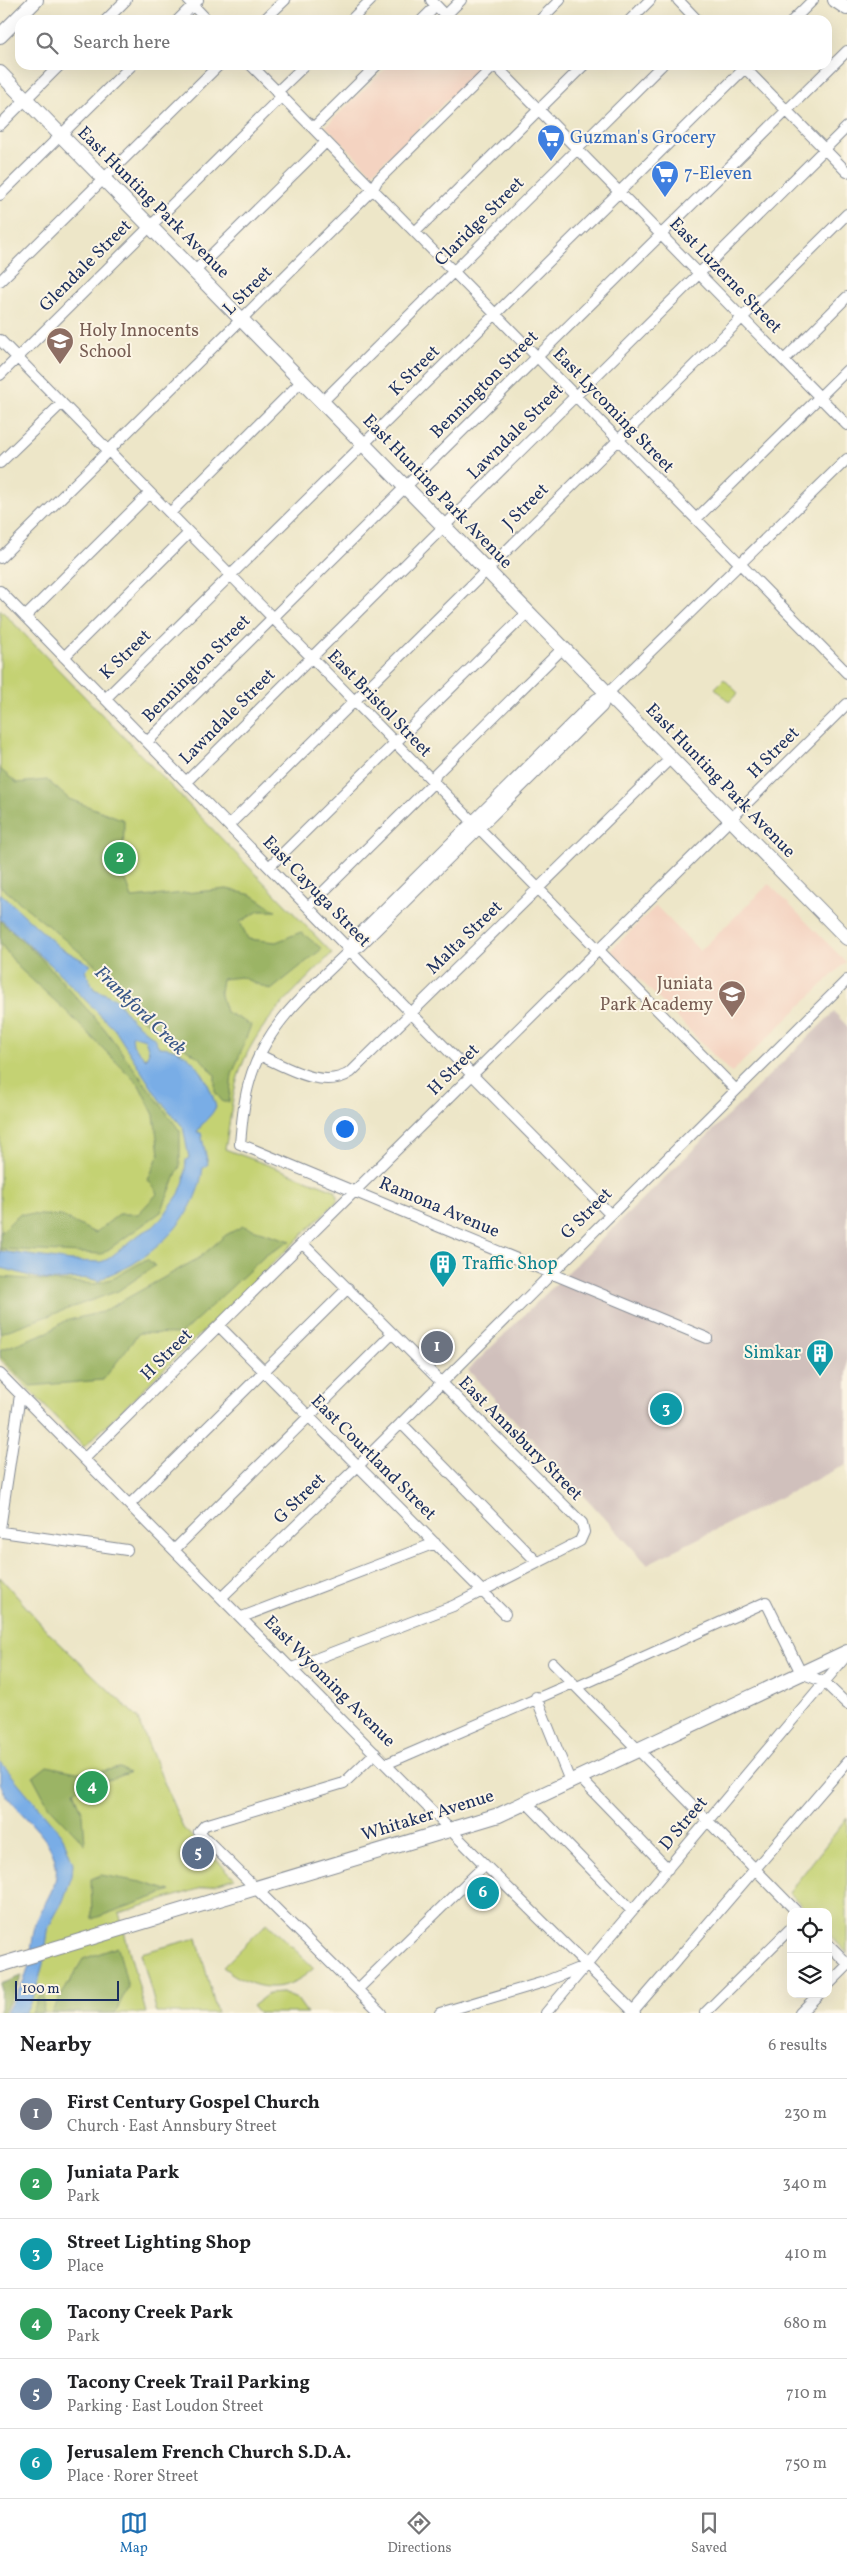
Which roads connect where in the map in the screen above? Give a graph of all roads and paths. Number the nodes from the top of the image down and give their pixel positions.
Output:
1 (36, 0) edge
2 (126, 0) edge
3 (285, 0) edge
4 (371, 0) edge
5 (461, 0) edge
6 (560, 0) edge
7 (650, 0) edge
8 (678, 0) edge
9 (813, 0) edge
10 (835, 0) edge
11 (193, 2) edge
12 (433, 3) edge
13 (847, 8) edge
14 (21, 15) edge
15 (111, 15) edge
16 (182, 15) edge
17 (204, 15) edge
18 (269, 15) edge
19 (355, 15) edge
20 (425, 15) edge
21 (445, 15) edge
22 (450, 15) edge
23 (545, 15) edge
24 (635, 15) edge
25 (693, 15) edge
26 (798, 15) edge
27 (15, 21) edge
28 (0, 36) edge
29 (847, 51) edge
30 (832, 66) edge
31 (55, 70) edge
32 (127, 70) edge
33 (214, 70) edge
34 (256, 70) edge
35 (300, 70) edge
36 (372, 70) edge
37 (490, 70) edge
38 (500, 70) edge
39 (579, 70) edge
40 (657, 70) edge
41 (741, 70) edge
42 (749, 70) edge
43 (827, 70) edge
44 (0, 73) edge
45 (280, 94) junction
46 (26, 99) junction
47 (539, 110) junction
48 (786, 110) junction
49 (0, 125) edge
50 (847, 127) edge
51 (313, 128) junction
52 (61, 136) junction
53 (326, 142) junction
54 (576, 148) junction
55 (824, 149) junction
56 (847, 172) edge
57 (103, 180) junction
58 (373, 189) junction
59 (619, 191) junction
60 (0, 195) edge
61 (847, 214) edge
62 (150, 226) junction
63 (415, 232) junction
64 (661, 234) junction
65 (195, 271) junction
66 (454, 272) junction
67 (699, 273) junction
68 (0, 281) edge
69 (847, 297) edge
70 (495, 314) junction
71 (741, 318) junction
72 (242, 320) junction
73 (0, 340) edge
74 (537, 356) junction
75 (17, 358) junction
76 (784, 360) junction
77 (847, 370) edge
78 (0, 375) edge
79 (302, 382) junction
80 (575, 396) junction
81 (820, 397) junction
82 (322, 402) junction
83 (62, 403) junction
84 (847, 425) edge
85 (617, 439) junction
86 (364, 445) junction
87 (108, 451) junction
88 (847, 459) edge
89 (0, 464) edge
90 (405, 486) junction
91 (150, 493) junction
92 (170, 513) junction
93 (696, 518) junction
94 (444, 526) junction
95 (189, 533) junction
96 (0, 558) edge
97 (739, 563) junction
98 (486, 569) junction
99 (231, 576) junction
100 (0, 591) edge
101 (528, 612) junction
102 (25, 617) junction
103 (272, 618) junction
104 (563, 648) junction
105 (64, 656) junction
106 (311, 658) junction
107 (847, 673) edge
108 (608, 693) junction
109 (105, 698) junction
110 (353, 700) junction
111 (847, 704) edge
112 (147, 742) junction
113 (395, 744) junction
114 (671, 758) junction
115 (187, 781) junction
116 (433, 783) junction
117 (731, 819) junction
118 (229, 825) junction
119 (475, 826) junction
120 (269, 867) junction
121 (539, 888) junction
122 (308, 907) junction
123 (847, 938) edge
124 (350, 950) junction
125 (599, 950) junction
126 (847, 980) edge
127 (411, 1013) junction
128 (259, 1055) junction
129 (473, 1075) junction
130 (735, 1089) junction
131 (355, 1191) junction
132 (610, 1214) junction
133 (302, 1243) junction
134 (552, 1273) junction
135 (348, 1288) junction
136 (219, 1326) junction
137 (392, 1334) junction
138 (708, 1338) dead end
139 (264, 1371) junction
140 (0, 1374) edge
141 (441, 1382) junction
142 (20, 1394) junction
143 (309, 1416) junction
144 (401, 1423) junction
145 (84, 1459) junction
146 (358, 1466) junction
147 (130, 1504) junction
148 (435, 1544) junction
149 (175, 1549) junction
150 (128, 1550) dead end
151 (536, 1562) junction
152 (484, 1592) junction
153 (222, 1597) junction
154 (505, 1614) dead end
155 (242, 1617) junction
156 (847, 1654) edge
157 (553, 1663) dead end
158 (292, 1668) junction
159 (801, 1673) junction
160 (824, 1682) junction
161 (575, 1685) junction
162 (536, 1697) junction
163 (847, 1704) edge
164 (639, 1751) junction
165 (375, 1753) junction
166 (847, 1762) edge
167 (386, 1764) junction
168 (574, 1779) junction
169 (526, 1802) junction
170 (708, 1820) junction
171 (450, 1829) junction
172 (486, 1865) junction
173 (668, 1869) junction
174 (755, 1869) junction
175 (252, 1887) junction
176 (793, 1908) edge
177 (632, 1911) junction
178 (787, 1932) edge
179 (832, 1948) edge
180 (0, 1965) edge
181 (585, 1965) junction
182 (847, 1965) edge
183 (832, 1981) edge
184 (358, 1989) junction
185 (815, 1998) edge
186 (634, 2012) edge
187 (380, 2013) edge
188 (440, 2013) edge
189 (546, 2013) edge
190 (705, 2013) edge
191 (800, 2013) edge

1 - 14 main road
2 - 15 street
3 - 18 street
4 - 19 street
5 - 22 street
6 - 23 street
7 - 24 street
8 - 25 street
9 - 26 street
10 - 13 main road
11 - 16 street
11 - 17 street
12 - 20 street
12 - 21 street
27 - 28 main road
29 - 30 street, Bennington Street
31 - 46 street
32 - 52 street
33 - 57 street
34 - 45 street, East Lycoming Street
35 - 45 street, Glendale Street
36 - 51 street
37 - 58 street, L Street
38 - 47 street, East Luzerne Street
39 - 47 street
40 - 54 street, Claridge Street
41 - 59 street, K Street
42 - 48 street
43 - 48 street, Bennington Street
44 - 46 main road, East Hunting Park Avenue
45 - 51 street, East Lycoming Street
45 - 62 street, Glendale Street
46 - 49 street
46 - 52 main road, East Hunting Park Avenue
47 - 54 street, East Luzerne Street
47 - 63 street
48 - 55 street
48 - 64 street, Bennington Street
50 - 55 street, Lawndale Street
51 - 53 street, East Lycoming Street
52 - 57 main road, East Hunting Park Avenue
52 - 60 street
53 - 58 street, East Lycoming Street
53 - 65 street
54 - 59 street, East Luzerne Street
54 - 66 street, Claridge Street
55 - 56 street
55 - 67 street, Lawndale Street
57 - 62 main road, East Hunting Park Avenue
57 - 68 street
58 - 63 street, East Lycoming Street
58 - 72 street, L Street
59 - 64 street, East Luzerne Street
59 - 70 street, K Street
61 - 71 street, J Street
62 - 65 main road, East Hunting Park Avenue
62 - 75 street, Glendale Street
63 - 66 street, East Lycoming Street
64 - 67 street, East Luzerne Street
64 - 74 street, Bennington Street
65 - 72 main road, East Hunting Park Avenue
66 - 70 street, East Lycoming Street
66 - 82 street, Claridge Street
67 - 71 street, East Luzerne Street
67 - 80 street, Lawndale Street
69 - 76 street
70 - 74 street, East Lycoming Street
70 - 86 street, K Street
71 - 76 street, East Luzerne Street
71 - 85 street, J Street
72 - 79 main road, East Hunting Park Avenue
72 - 87 street, L Street
73 - 75 street, East Bristol Street
74 - 80 street, East Lycoming Street
74 - 90 street, Bennington Street
75 - 78 street, Glendale Street
75 - 83 street, East Bristol Street
76 - 81 street, East Luzerne Street
77 - 81 street
79 - 82 main road, East Hunting Park Avenue
79 - 92 street
80 - 85 street, East Lycoming Street
80 - 94 street, Lawndale Street
81 - 84 street, East Luzerne Street
81 - 93 street
82 - 86 main road, East Hunting Park Avenue
83 - 87 street, East Bristol Street
83 - 89 street
85 - 93 street, East Lycoming Street
85 - 98 street, J Street
86 - 90 main road, East Hunting Park Avenue
86 - 99 street, K Street
87 - 91 street, East Bristol Street
87 - 96 street, L Street
88 - 97 street
90 - 94 main road, East Hunting Park Avenue
90 - 103 street, Bennington Street
91 - 92 street, East Bristol Street
91 - 102 street
92 - 95 street, East Bristol Street
93 - 97 street, East Lycoming Street
94 - 98 main road, East Hunting Park Avenue
94 - 106 street, Lawndale Street
95 - 99 street, East Bristol Street
95 - 105 street
97 - 107 street, East Lycoming Street
97 - 108 street
98 - 101 main road, East Hunting Park Avenue
98 - 110 street, J Street
99 - 103 street, East Bristol Street
99 - 109 street, K Street
100 - 102 street, East Cayuga Street
101 - 104 main road, East Hunting Park Avenue
101 - 113 street
102 - 105 street, East Cayuga Street
103 - 106 street, East Bristol Street
103 - 112 street, Bennington Street
104 - 108 main road, East Hunting Park Avenue
104 - 116 street
105 - 109 street, East Cayuga Street
106 - 110 street, East Bristol Street
106 - 115 street, Lawndale Street
108 - 114 main road, East Hunting Park Avenue
108 - 119 street
109 - 112 street, East Cayuga Street
110 - 113 street, East Bristol Street
110 - 118 street, J Street
111 - 117 street, H Street
112 - 115 street, East Cayuga Street
113 - 116 street, East Bristol Street
113 - 120 street
114 - 117 main road, East Hunting Park Avenue
114 - 121 street, Malta Street
115 - 118 street, East Cayuga Street
116 - 119 street, East Bristol Street
116 - 122 street
117 - 123 main road, East Hunting Park Avenue
117 - 125 street, H Street
118 - 120 street, East Cayuga Street
119 - 121 street, East Bristol Street
119 - 124 street
120 - 122 street, East Cayuga Street
121 - 125 street, East Bristol Street
121 - 127 street, Malta Street
122 - 124 street, East Cayuga Street
124 - 127 street, East Cayuga Street
124 - 128 street
125 - 129 street, H Street
125 - 130 street, East Bristol Street
126 - 130 street, G Street
127 - 128 street, Malta Street
127 - 129 street, East Cayuga Street
128 - 131 street, Ramona Avenue
129 - 131 street, H Street
129 - 132 street, East Cayuga Street
130 - 132 street, G Street
131 - 133 street, H Street
131 - 134 street, Ramona Avenue
132 - 134 street, G Street
133 - 135 street, East Annsbury Street
133 - 136 street, H Street
134 - 138 street, Ramona Avenue
134 - 141 street, G Street
135 - 137 street, East Annsbury Street
135 - 139 street
136 - 139 street, East Courtland Street
136 - 145 street, H Street
137 - 141 street, East Annsbury Street
137 - 143 street
139 - 143 street, East Courtland Street
139 - 147 street
140 - 142 street, East Wyoming Avenue
141 - 144 street, G Street
141 - 151 street, East Annsbury Street
142 - 145 street, East Wyoming Avenue
142 - 150 street
143 - 146 street, East Courtland Street
143 - 149 street
144 - 146 street, G Street
144 - 151 street
145 - 147 street, East Wyoming Avenue
146 - 148 street, East Courtland Street
146 - 153 street, G Street
147 - 149 street, East Wyoming Avenue
148 - 152 street, East Courtland Street
148 - 155 street
149 - 153 street, East Wyoming Avenue
151 - 152 street
152 - 154 street, East Courtland Street
152 - 158 street
153 - 155 street, East Wyoming Avenue
155 - 158 street, East Wyoming Avenue
156 - 159 main road, Whitaker Avenue
156 - 160 street, D Street
157 - 161 street
158 - 165 street, East Wyoming Avenue
159 - 160 street
159 - 161 street
159 - 164 main road, Whitaker Avenue
160 - 163 street
160 - 170 street, D Street
161 - 162 street
161 - 164 street
162 - 167 street
162 - 168 street
164 - 168 main road, Whitaker Avenue
164 - 170 street
165 - 167 street, East Wyoming Avenue
165 - 175 street
166 - 174 street
167 - 171 street, East Wyoming Avenue
168 - 169 main road, Whitaker Avenue
168 - 173 street
169 - 171 main road, Whitaker Avenue
169 - 177 street
170 - 173 street, D Street
170 - 174 street
171 - 172 street, East Wyoming Avenue
171 - 175 main road, Whitaker Avenue
172 - 181 street, East Wyoming Avenue
172 - 184 street
173 - 177 street, D Street
174 - 176 street
174 - 186 street
175 - 180 main road, Whitaker Avenue
175 - 184 street
177 - 181 street, D Street
178 - 190 street
179 - 182 street
181 - 186 street, East Wyoming Avenue
181 - 188 street
181 - 189 street, D Street
182 - 183 street
184 - 187 street
185 - 191 street

